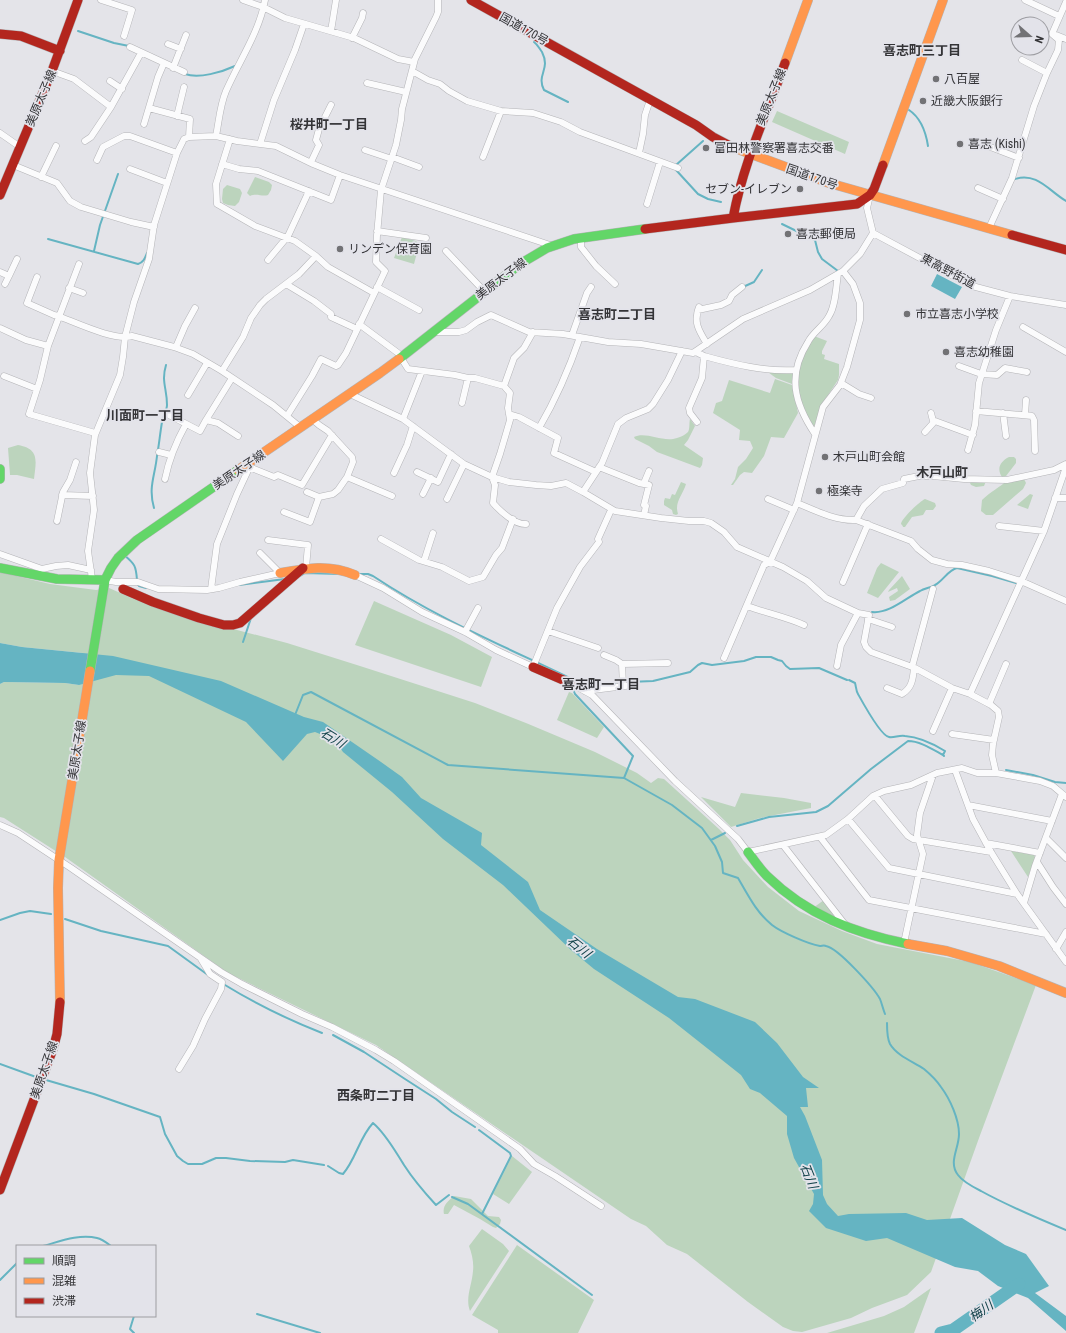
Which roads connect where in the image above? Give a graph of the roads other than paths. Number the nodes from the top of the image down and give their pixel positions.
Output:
1 (78, 0) edge
2 (101, 0) edge
3 (244, 0) edge
4 (264, 0) edge
5 (336, 0) edge
6 (438, 0) edge
7 (471, 0) edge
8 (808, 0) edge
9 (943, 0) edge
10 (1025, 0) edge
11 (1066, 2) edge
12 (263, 7) junction
13 (363, 13) dead end
14 (1059, 16) junction
15 (304, 24) junction
16 (331, 31) junction
17 (0, 34) edge
18 (186, 34) dead end
19 (1054, 35) junction
20 (124, 36) dead end
21 (352, 38) junction
22 (1066, 39) edge
23 (168, 44) dead end
24 (130, 47) dead end
25 (181, 49) junction
26 (60, 51) junction
27 (141, 52) junction
28 (1022, 60) dead end
29 (414, 62) junction
30 (164, 63) junction
31 (173, 68) junction
32 (52, 71) junction
33 (412, 71) junction
34 (184, 72) dead end
35 (1047, 73) junction
36 (110, 81) dead end
37 (367, 83) dead end
38 (184, 87) dead end
39 (122, 89) junction
40 (406, 92) junction
41 (650, 100) junction
42 (331, 105) dead end
43 (111, 107) junction
44 (149, 108) junction
45 (501, 111) junction
46 (176, 116) junction
47 (144, 124) dead end
48 (0, 133) edge
49 (216, 136) junction
50 (189, 137) junction
51 (230, 140) junction
52 (85, 141) dead end
53 (980, 143) dead end
54 (260, 144) junction
55 (56, 146) dead end
56 (20, 147) junction
57 (365, 150) dead end
58 (177, 153) junction
59 (638, 153) junction
60 (750, 154) junction
61 (483, 157) dead end
62 (392, 158) junction
63 (1019, 158) junction
64 (97, 160) dead end
65 (310, 162) junction
66 (660, 162) junction
67 (222, 164) junction
68 (13, 165) junction
69 (419, 167) dead end
70 (678, 168) dead end
71 (130, 170) dead end
72 (340, 175) junction
73 (41, 177) junction
74 (167, 183) junction
75 (978, 188) dead end
76 (381, 189) junction
77 (309, 192) junction
78 (870, 194) junction
79 (0, 195) edge
80 (1003, 199) junction
81 (647, 204) dead end
82 (733, 218) junction
83 (154, 227) junction
84 (989, 228) junction
85 (377, 231) junction
86 (873, 233) junction
87 (287, 238) junction
88 (426, 238) dead end
89 (581, 238) dead end
90 (553, 246) junction
91 (1066, 250) edge
92 (446, 251) dead end
93 (316, 256) junction
94 (17, 259) dead end
95 (268, 260) dead end
96 (78, 264) dead end
97 (0, 272) edge
98 (841, 272) junction
99 (9, 276) junction
100 (37, 276) dead end
101 (5, 284) dead end
102 (286, 284) junction
103 (615, 284) dead end
104 (377, 286) junction
105 (591, 287) dead end
106 (742, 287) dead end
107 (69, 288) junction
108 (484, 291) junction
109 (374, 293) junction
110 (83, 294) dead end
111 (1010, 296) junction
112 (1066, 305) edge
113 (195, 308) dead end
114 (419, 310) dead end
115 (58, 316) junction
116 (358, 327) junction
117 (1023, 327) dead end
118 (0, 328) edge
119 (431, 332) junction
120 (533, 332) junction
121 (572, 335) junction
122 (125, 337) junction
123 (580, 337) junction
124 (707, 344) junction
125 (48, 346) junction
126 (176, 347) junction
127 (682, 351) junction
128 (696, 352) junction
129 (1066, 352) edge
130 (704, 356) junction
131 (401, 357) junction
132 (207, 363) junction
133 (959, 366) dead end
134 (796, 370) junction
135 (222, 371) junction
136 (422, 371) junction
137 (1026, 372) dead end
138 (981, 374) junction
139 (4, 376) dead end
140 (232, 378) junction
141 (468, 378) junction
142 (841, 383) junction
143 (504, 386) junction
144 (37, 390) junction
145 (350, 394) junction
146 (188, 395) dead end
147 (871, 398) dead end
148 (1026, 400) dead end
149 (462, 403) dead end
150 (976, 411) junction
151 (932, 413) dead end
152 (1003, 413) junction
153 (167, 414) dead end
154 (509, 414) junction
155 (1025, 415) junction
156 (287, 416) junction
157 (312, 419) junction
158 (403, 419) junction
159 (206, 420) junction
160 (697, 422) dead end
161 (935, 422) junction
162 (186, 424) junction
163 (413, 426) junction
164 (300, 427) junction
165 (539, 428) junction
166 (925, 432) dead end
167 (95, 433) junction
168 (815, 434) junction
169 (332, 435) junction
170 (972, 435) junction
171 (238, 436) dead end
172 (1006, 436) dead end
173 (968, 450) dead end
174 (1036, 451) dead end
175 (159, 452) dead end
176 (451, 454) junction
177 (172, 455) junction
178 (76, 462) dead end
179 (251, 464) junction
180 (464, 464) junction
181 (1066, 466) edge
182 (0, 469) edge
183 (598, 470) junction
184 (649, 471) dead end
185 (417, 472) dead end
186 (394, 473) dead end
187 (1065, 474) edge
188 (347, 477) junction
189 (492, 477) junction
190 (431, 478) junction
191 (0, 479) edge
192 (164, 479) dead end
193 (644, 483) junction
194 (444, 486) dead end
195 (451, 489) junction
196 (307, 492) dead end
197 (584, 492) junction
198 (423, 494) dead end
199 (62, 495) junction
200 (92, 496) junction
201 (392, 496) dead end
202 (319, 497) junction
203 (1055, 498) junction
204 (1066, 498) edge
205 (447, 499) dead end
206 (768, 499) dead end
207 (797, 504) junction
208 (611, 510) junction
209 (794, 510) junction
210 (284, 512) dead end
211 (644, 515) junction
212 (513, 519) junction
213 (856, 520) junction
214 (57, 521) dead end
215 (526, 524) dead end
216 (868, 524) junction
217 (999, 526) dead end
218 (1044, 531) junction
219 (433, 532) dead end
220 (380, 539) dead end
221 (268, 540) dead end
222 (260, 553) dead end
223 (0, 554) edge
224 (424, 561) junction
225 (770, 562) junction
226 (0, 568) edge
227 (304, 568) junction
228 (280, 573) junction
229 (91, 574) junction
230 (355, 575) joint
231 (1020, 581) junction
232 (105, 582) junction
233 (843, 582) dead end
234 (123, 589) joint
235 (211, 589) junction
236 (933, 589) dead end
237 (1066, 601) edge
238 (747, 606) junction
239 (478, 608) dead end
240 (858, 613) junction
241 (868, 619) junction
242 (804, 625) dead end
243 (892, 627) dead end
244 (466, 630) junction
245 (548, 631) junction
246 (834, 643) dead end
247 (841, 644) junction
248 (598, 648) dead end
249 (604, 655) dead end
250 (724, 658) dead end
251 (668, 663) dead end
252 (622, 664) junction
253 (1006, 664) dead end
254 (837, 666) dead end
255 (533, 667) junction
256 (913, 668) junction
257 (1001, 677) junction
258 (1008, 680) dead end
259 (570, 684) joint
260 (633, 685) dead end
261 (622, 686) junction
262 (888, 688) dead end
263 (952, 688) junction
264 (585, 691) junction
265 (970, 694) junction
266 (990, 704) junction
267 (933, 731) dead end
268 (952, 734) dead end
269 (994, 740) junction
270 (955, 770) junction
271 (996, 773) junction
272 (933, 775) junction
273 (875, 796) junction
274 (1064, 796) edge
275 (968, 805) junction
276 (848, 819) junction
277 (1052, 821) junction
278 (0, 825) edge
279 (820, 836) junction
280 (1046, 838) junction
281 (919, 840) junction
282 (986, 843) junction
283 (783, 845) junction
284 (748, 852) junction
285 (991, 852) junction
286 (1040, 853) junction
287 (59, 856) junction
288 (1066, 858) edge
289 (1037, 862) junction
290 (919, 874) junction
291 (1017, 894) junction
292 (1024, 903) junction
293 (1066, 904) edge
294 (912, 908) junction
295 (848, 928) junction
296 (1066, 932) edge
297 (1046, 934) junction
298 (904, 943) junction
299 (1056, 949) junction
300 (200, 958) junction
301 (1066, 962) edge
302 (1066, 993) edge
303 (179, 1069) dead end
304 (0, 1190) edge
305 (601, 1206) dead end

1 - 26 main road, 美原太子線
2 - 20 street
3 - 12 street
4 - 12 street
5 - 16 street
6 - 29 street
7 - 41 main road, 国道170号
8 - 60 main road, 美原太子線
9 - 78 main road
10 - 14 street
11 - 14 street
12 - 15 street
12 - 49 street
13 - 21 street
14 - 19 street
15 - 16 street
15 - 54 street
16 - 21 street
17 - 26 main road
18 - 25 street
19 - 22 street
19 - 35 street
21 - 29 street
23 - 25 street
24 - 27 street
25 - 31 street
26 - 32 main road, 美原太子線
27 - 30 street
27 - 39 street
28 - 35 street
29 - 33 street
30 - 31 street
30 - 44 street
31 - 34 street
32 - 43 street
32 - 56 main road, 美原太子線
33 - 40 street
33 - 45 street
35 - 63 street
36 - 39 street
37 - 40 street
38 - 46 street
39 - 43 street
40 - 62 street
41 - 59 street
41 - 60 main road, 国道170号
42 - 65 street
43 - 52 street
44 - 46 street
44 - 47 street
45 - 59 street
45 - 61 street
46 - 50 street
48 - 56 street
49 - 50 street
49 - 51 street
50 - 58 street
51 - 54 street
51 - 67 street
53 - 63 street
54 - 65 street
55 - 73 street
56 - 68 main road, 美原太子線
57 - 62 street
58 - 64 street
58 - 74 street
59 - 66 street
60 - 78 main road, 国道170号
60 - 82 main road, 美原太子線
62 - 69 street
62 - 76 street
63 - 80 street
65 - 72 street
66 - 70 street
66 - 81 street
67 - 77 street
67 - 87 street
68 - 73 street
68 - 79 main road, 美原太子線
71 - 74 street
72 - 76 street
72 - 77 street
73 - 83 street
74 - 83 street
75 - 80 street
76 - 85 street
76 - 90 street
77 - 87 street
78 - 82 main road
78 - 84 main road, 国道170号
78 - 86 street
80 - 84 street
82 - 90 main road, 美原太子線
83 - 122 street
84 - 91 main road, 国道170号
85 - 88 street
85 - 104 street
86 - 98 street
86 - 111 street, 東高野街道
87 - 93 street
87 - 95 street
89 - 103 street
90 - 108 main road, 美原太子線
92 - 108 street
93 - 102 street
93 - 109 street
94 - 99 street
96 - 107 street
97 - 99 street
98 - 124 street
98 - 134 street
98 - 142 street
99 - 101 street
100 - 115 street
102 - 116 street
102 - 135 street
104 - 109 street
104 - 114 street
105 - 121 street
106 - 124 street
107 - 110 street
107 - 115 street
108 - 119 main road, 美原太子線
109 - 116 street
111 - 112 street, 東高野街道
111 - 138 street
113 - 126 street
115 - 122 street
115 - 125 street
116 - 131 street
116 - 156 street
117 - 129 street
118 - 125 street
119 - 120 street
119 - 131 main road, 美原太子線
120 - 121 street
120 - 143 street
121 - 123 street
122 - 126 street
122 - 167 street
123 - 127 street
123 - 165 street
124 - 128 street
125 - 144 street
126 - 132 street
127 - 128 street
127 - 183 street
128 - 130 street
130 - 134 street
130 - 160 street
131 - 136 street
131 - 145 main road, 美原太子線
132 - 135 street
132 - 146 street
133 - 138 street
134 - 168 street
135 - 140 street
136 - 141 street
136 - 158 street
137 - 138 street
138 - 150 street
139 - 144 street
140 - 156 street
140 - 159 street
141 - 143 street
141 - 149 street
142 - 147 street
142 - 168 street
143 - 154 street
144 - 167 street
145 - 157 main road, 美原太子線
145 - 158 street
148 - 155 street
150 - 152 street
150 - 170 street
151 - 161 street
152 - 155 street
152 - 172 street
153 - 162 street
154 - 165 street
154 - 189 street
155 - 174 street
156 - 164 street
157 - 164 main road, 美原太子線
157 - 169 street
158 - 163 street
159 - 162 street
159 - 171 street
161 - 166 street
161 - 170 street
162 - 177 street
163 - 176 street
163 - 186 street
164 - 179 main road, 美原太子線
165 - 183 street
167 - 200 street
168 - 207 street
169 - 179 street
169 - 188 street
170 - 173 street
175 - 177 street
176 - 180 street
176 - 190 street
177 - 192 street
178 - 199 street
179 - 232 main road, 美原太子線
179 - 235 street
180 - 189 street
180 - 195 street
181 - 187 street
181 - 213 street
182 - 191 main road
183 - 193 street
183 - 197 street
184 - 193 street
185 - 190 street
187 - 203 street
188 - 201 street
188 - 202 street
189 - 197 street
189 - 212 street
190 - 198 street
193 - 211 street
194 - 195 street
195 - 205 street
196 - 202 street
197 - 208 street
199 - 200 street
199 - 214 street
200 - 229 street
202 - 210 street
203 - 204 street
203 - 218 street
206 - 209 street
207 - 209 street
207 - 213 street
208 - 211 street
208 - 245 street
209 - 225 street
211 - 225 street
212 - 215 street
212 - 224 street
213 - 216 street
216 - 231 street
216 - 233 street
217 - 218 street
218 - 231 street
219 - 224 street
220 - 224 street
221 - 227 street
222 - 228 street
223 - 229 street
225 - 238 street
225 - 240 street
226 - 229 main road
227 - 228 main road
227 - 230 main road
227 - 234 main road
228 - 235 street
229 - 232 main road
230 - 244 street
231 - 237 street
231 - 265 street
232 - 234 street
232 - 235 street
232 - 287 main road, 美原太子線
236 - 256 street
238 - 242 street
238 - 250 street
239 - 244 street
240 - 241 street
240 - 247 street
241 - 243 street
241 - 256 street
244 - 255 street
245 - 248 street
245 - 255 street
246 - 247 street
247 - 254 street
249 - 252 street
251 - 252 street
252 - 261 street
253 - 257 street
255 - 259 main road
256 - 262 street
256 - 263 street
257 - 258 street
257 - 266 street
259 - 264 street
260 - 261 street
261 - 264 street
263 - 265 street
263 - 267 street
264 - 284 street
265 - 266 street
266 - 269 street
268 - 269 street
269 - 271 street
270 - 271 street
270 - 272 street
270 - 275 street
271 - 274 street
272 - 273 street
272 - 281 street
273 - 276 street
273 - 281 street
274 - 277 street
275 - 277 street
275 - 282 street
276 - 279 street
276 - 290 street
277 - 280 street
278 - 287 street
279 - 283 street
279 - 294 street
280 - 286 street
280 - 288 street
281 - 285 street
281 - 290 street
282 - 285 street
282 - 286 street
283 - 284 street
283 - 295 street
284 - 295 main road
285 - 291 street
286 - 289 street
287 - 300 street
287 - 304 main road, 美原太子線
289 - 292 street
289 - 293 street
290 - 291 street
290 - 294 street
291 - 292 street
292 - 297 street
294 - 297 street
294 - 298 street
295 - 298 main road
296 - 299 street
297 - 299 street
298 - 302 main road
299 - 301 street
300 - 303 street
300 - 305 street

